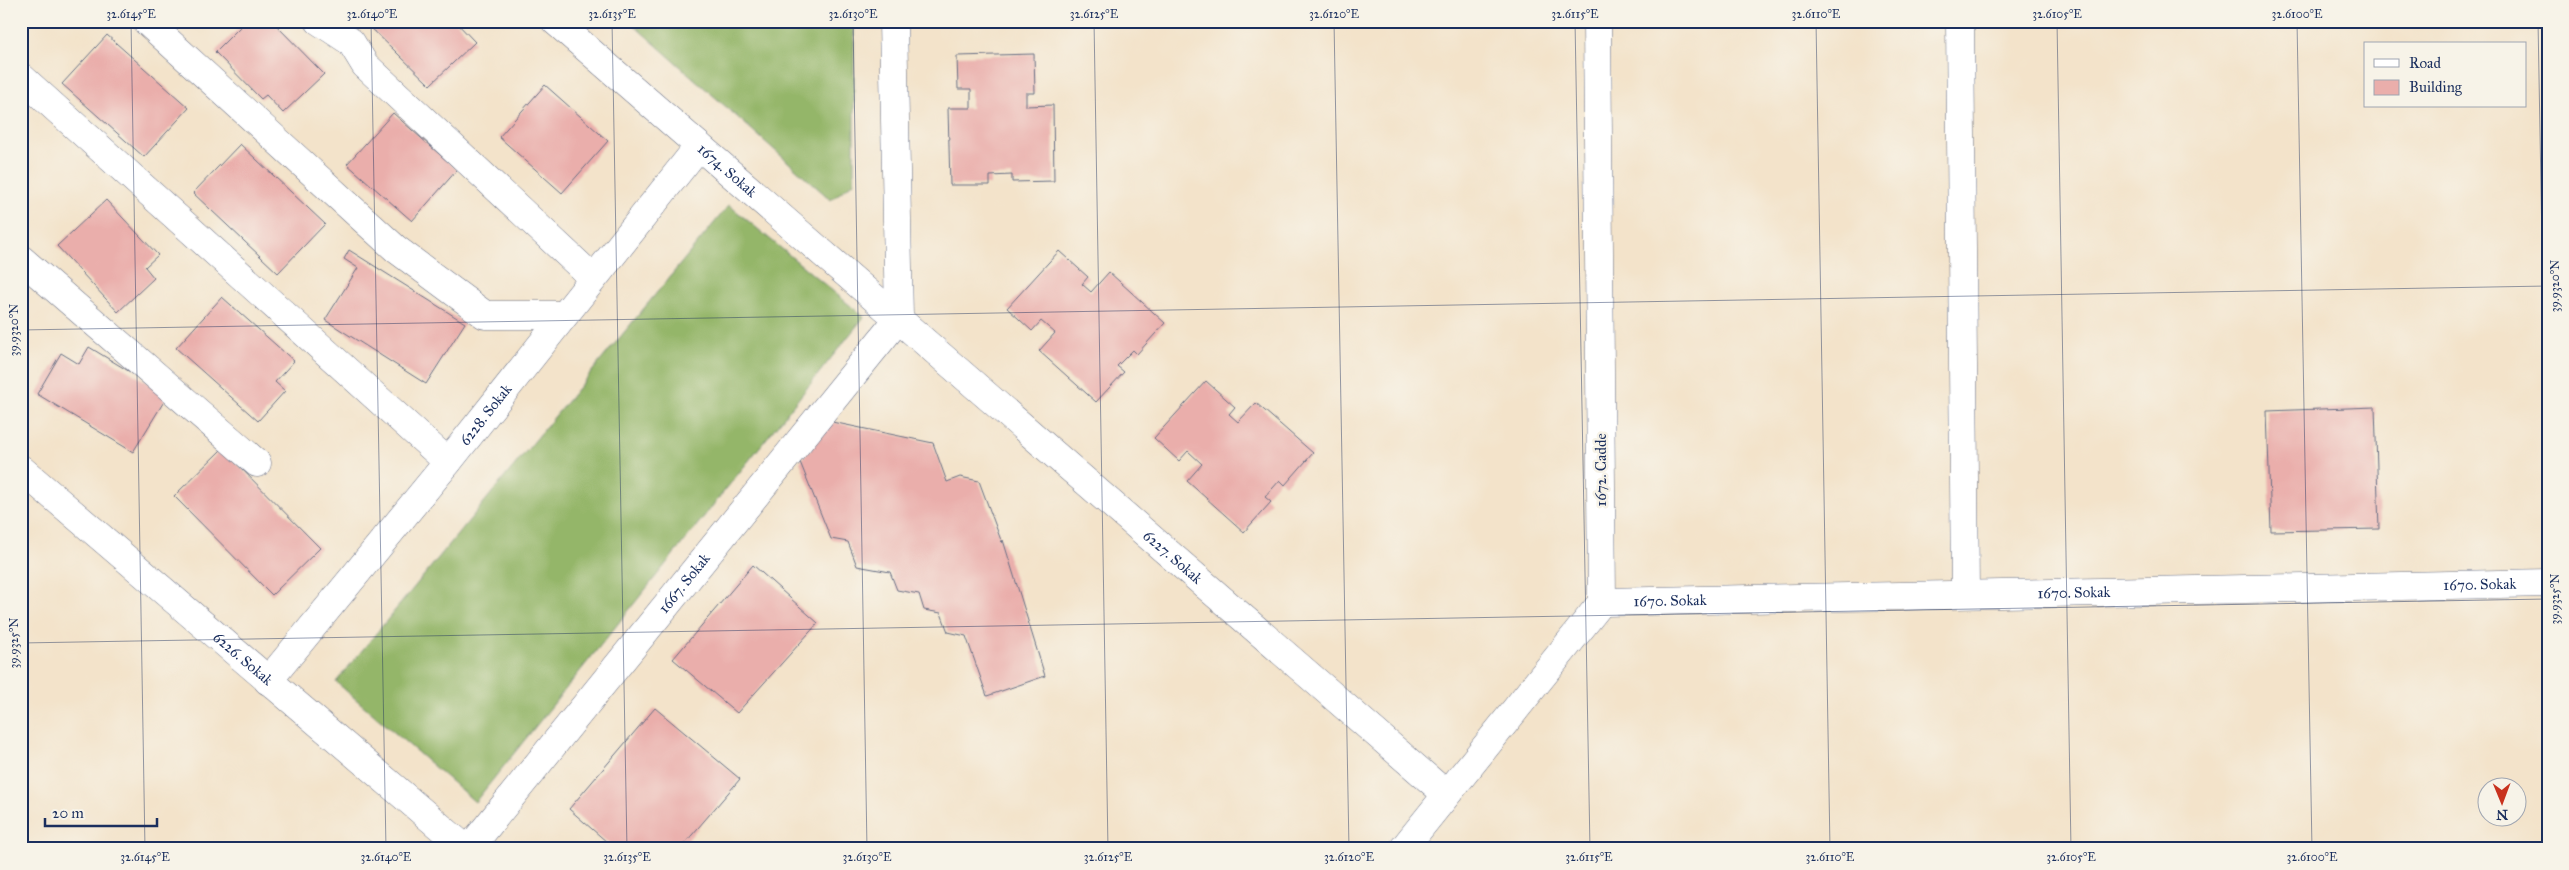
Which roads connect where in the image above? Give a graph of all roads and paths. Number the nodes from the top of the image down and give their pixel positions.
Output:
1 (146, 21) edge
2 (319, 21) edge
3 (555, 21) edge
4 (893, 21) edge
5 (1598, 21) edge
6 (1960, 21) edge
7 (21, 77) edge
8 (699, 146) junction
9 (21, 259) edge
10 (593, 278) junction
11 (562, 315) junction
12 (900, 318) junction
13 (448, 462) junction
14 (257, 463) dead end
15 (21, 470) edge
16 (2548, 583) edge
17 (1966, 593) junction
18 (1602, 602) junction
19 (268, 681) junction
20 (1446, 794) junction
21 (467, 849) edge
22 (1403, 849) edge

1 - 11 street
2 - 10 street
3 - 8 street, 1674. Sokak
4 - 12 street
5 - 18 street, 1672. Cadde
6 - 17 street
7 - 13 street
8 - 10 street, 6228. Sokak
8 - 12 street, 1674. Sokak
9 - 14 street
10 - 11 street, 6228. Sokak
11 - 13 street, 6228. Sokak
12 - 20 street, 6227. Sokak
12 - 21 street, 1667. Sokak
13 - 19 street, 6228. Sokak
15 - 19 street, 6226. Sokak
16 - 17 street, 1670. Sokak
17 - 18 street, 1670. Sokak
18 - 20 street
19 - 21 street, 6226. Sokak
20 - 22 street

